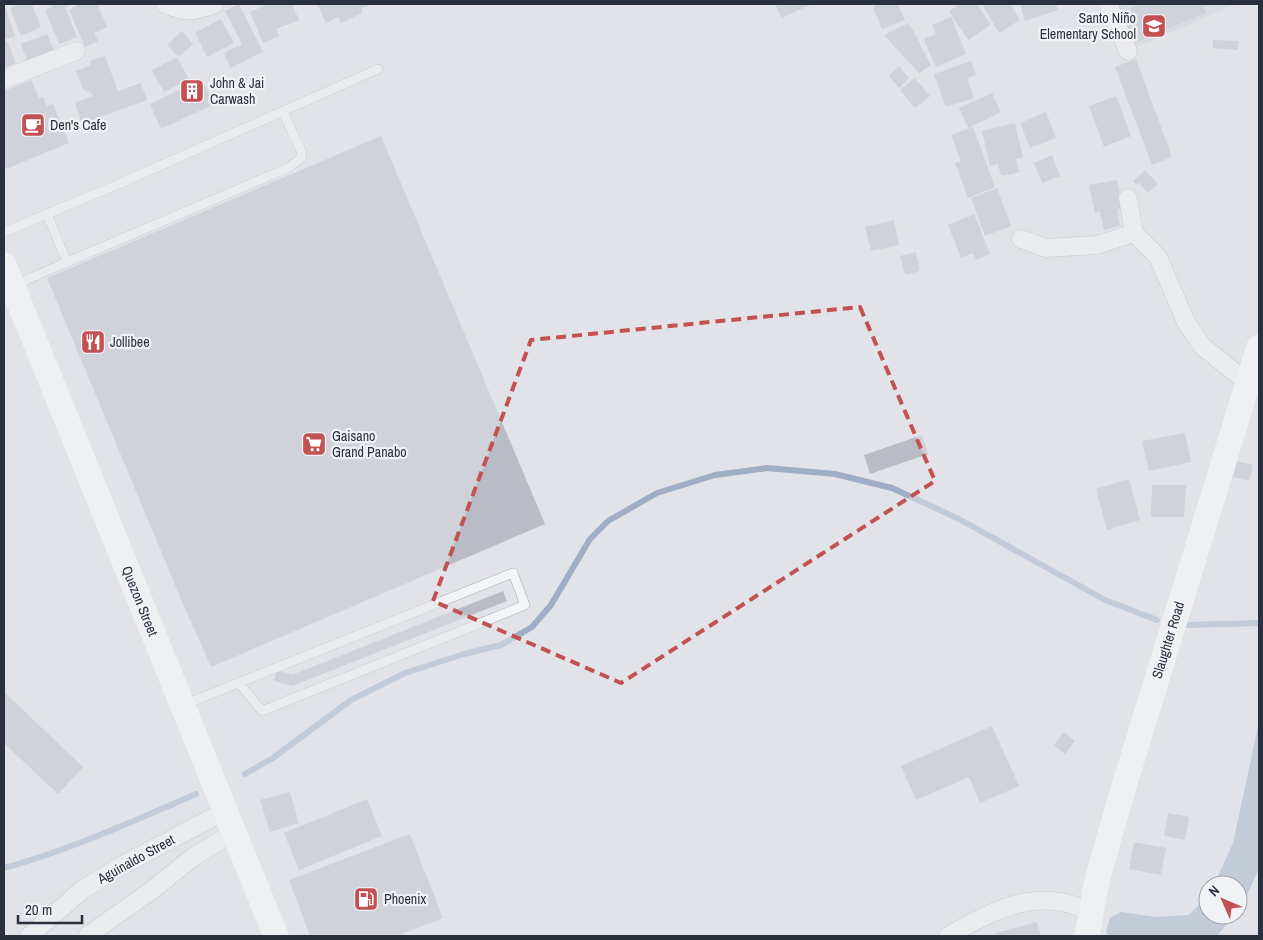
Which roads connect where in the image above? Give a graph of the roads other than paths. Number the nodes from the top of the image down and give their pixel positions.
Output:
1 (165, 4) edge
2 (215, 4) edge
3 (1108, 4) edge
4 (76, 51) dead end
5 (1128, 51) dead end
6 (378, 69) dead end
7 (4, 79) edge
8 (283, 112) junction
9 (1128, 198) dead end
10 (47, 214) junction
11 (4, 232) edge
12 (1134, 233) junction
13 (1021, 238) dead end
14 (67, 262) junction
15 (8, 275) edge
16 (1259, 347) edge
17 (1248, 383) junction
18 (239, 683) junction
19 (182, 705) junction
20 (230, 822) junction
21 (1091, 912) junction
22 (29, 936) edge
23 (87, 936) edge
24 (276, 936) edge
25 (948, 936) edge
26 (1087, 936) edge

1 - 2 street
3 - 5 street
4 - 7 street
6 - 8 lane
8 - 10 lane
8 - 14 lane
9 - 12 street
10 - 11 lane
10 - 14 lane
12 - 13 street
12 - 17 street
14 - 15 lane
15 - 19 street, Quezon Street
16 - 17 street, Slaughter Road
17 - 21 street, Slaughter Road
18 - 18 lane
18 - 19 lane
19 - 20 street, Quezon Street
20 - 22 street, Aguinaldo Street
20 - 23 street, Aguinaldo Street
20 - 24 street, Quezon Street
21 - 25 street
21 - 26 street, Slaughter Road

